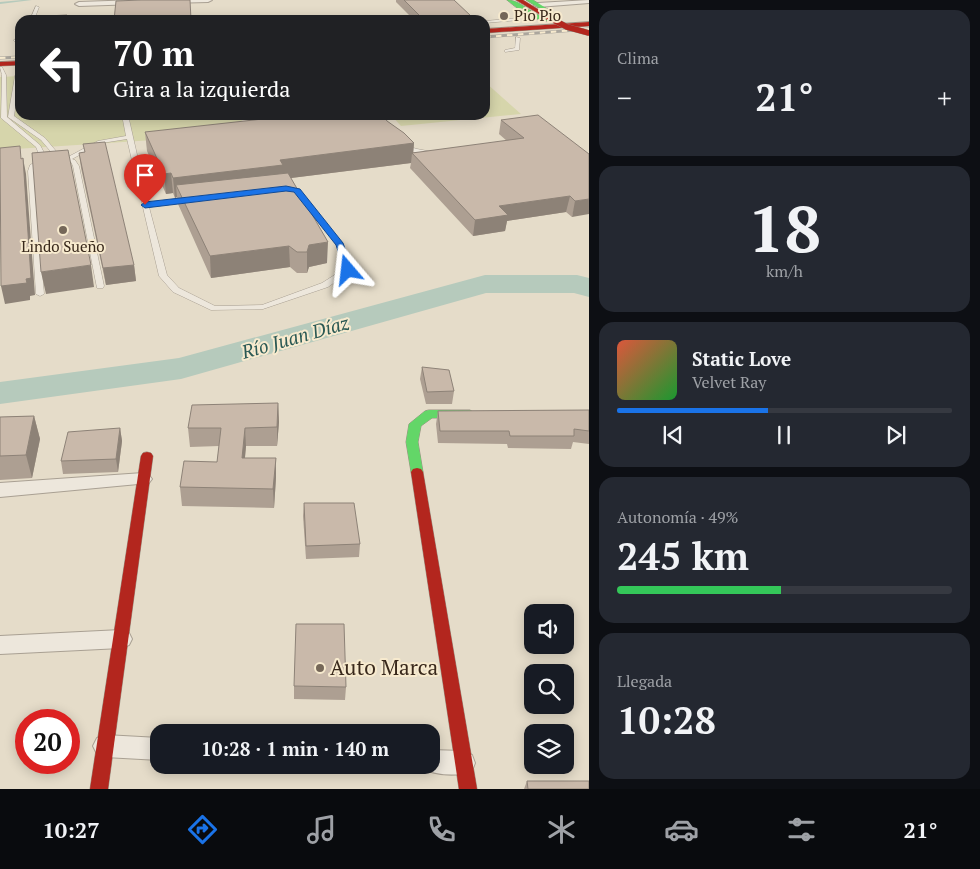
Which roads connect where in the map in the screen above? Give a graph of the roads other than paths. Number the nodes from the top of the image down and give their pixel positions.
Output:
1 (208, 0) edge
2 (510, 0) edge
3 (519, 0) edge
4 (589, 1) edge
5 (148, 2) edge
6 (158, 2) edge
7 (79, 4) dead end
8 (37, 7) dead end
9 (537, 11) edge
10 (34, 15) edge
11 (490, 23) edge
12 (589, 23) edge
13 (498, 25) junction
14 (490, 28) edge
15 (490, 30) edge
16 (589, 33) edge
17 (521, 38) junction
18 (550, 39) dead end
19 (490, 40) edge
20 (568, 40) dead end
21 (589, 41) edge
22 (507, 51) dead end
23 (0, 55) edge
24 (15, 55) edge
25 (15, 64) edge
26 (0, 66) edge
27 (15, 90) edge
28 (15, 120) edge
29 (15, 120) edge
30 (126, 120) edge
31 (130, 137) junction
32 (397, 143) edge
33 (438, 153) edge
34 (59, 158) junction
35 (68, 159) junction
36 (45, 160) junction
37 (286, 188) edge
38 (202, 198) edge
39 (145, 205) junction
40 (100, 286) dead end
41 (40, 294) dead end
42 (479, 413) edge
43 (147, 456) dead end
44 (143, 479) junction
45 (0, 490) edge
46 (121, 639) junction
47 (0, 645) edge
48 (106, 746) junction
49 (150, 748) edge
50 (440, 762) edge
51 (463, 763) junction
52 (99, 789) edge
53 (468, 789) edge

1 - 6 street
2 - 9 main road
3 - 9 main road
4 - 9 street
5 - 7 street
8 - 10 lane
9 - 12 main road
9 - 13 main road
9 - 16 main road, bridge
11 - 13 lane
12 - 15 main road
13 - 14 main road
16 - 17 main road
17 - 18 main road
17 - 19 main road
17 - 22 lane
20 - 21 main road
23 - 24 main road
25 - 26 main road
26 - 36 lane
27 - 29 lane
28 - 34 lane
30 - 31 lane
31 - 35 lane
31 - 39 lane
32 - 33 lane
34 - 35 lane
34 - 36 lane
35 - 40 lane
36 - 41 lane
37 - 39 lane
38 - 39 lane
42 - 51 main road
43 - 44 main road
44 - 45 street
44 - 46 main road
46 - 47 street
46 - 48 main road
48 - 49 street
48 - 52 main road
50 - 51 street
51 - 53 main road

